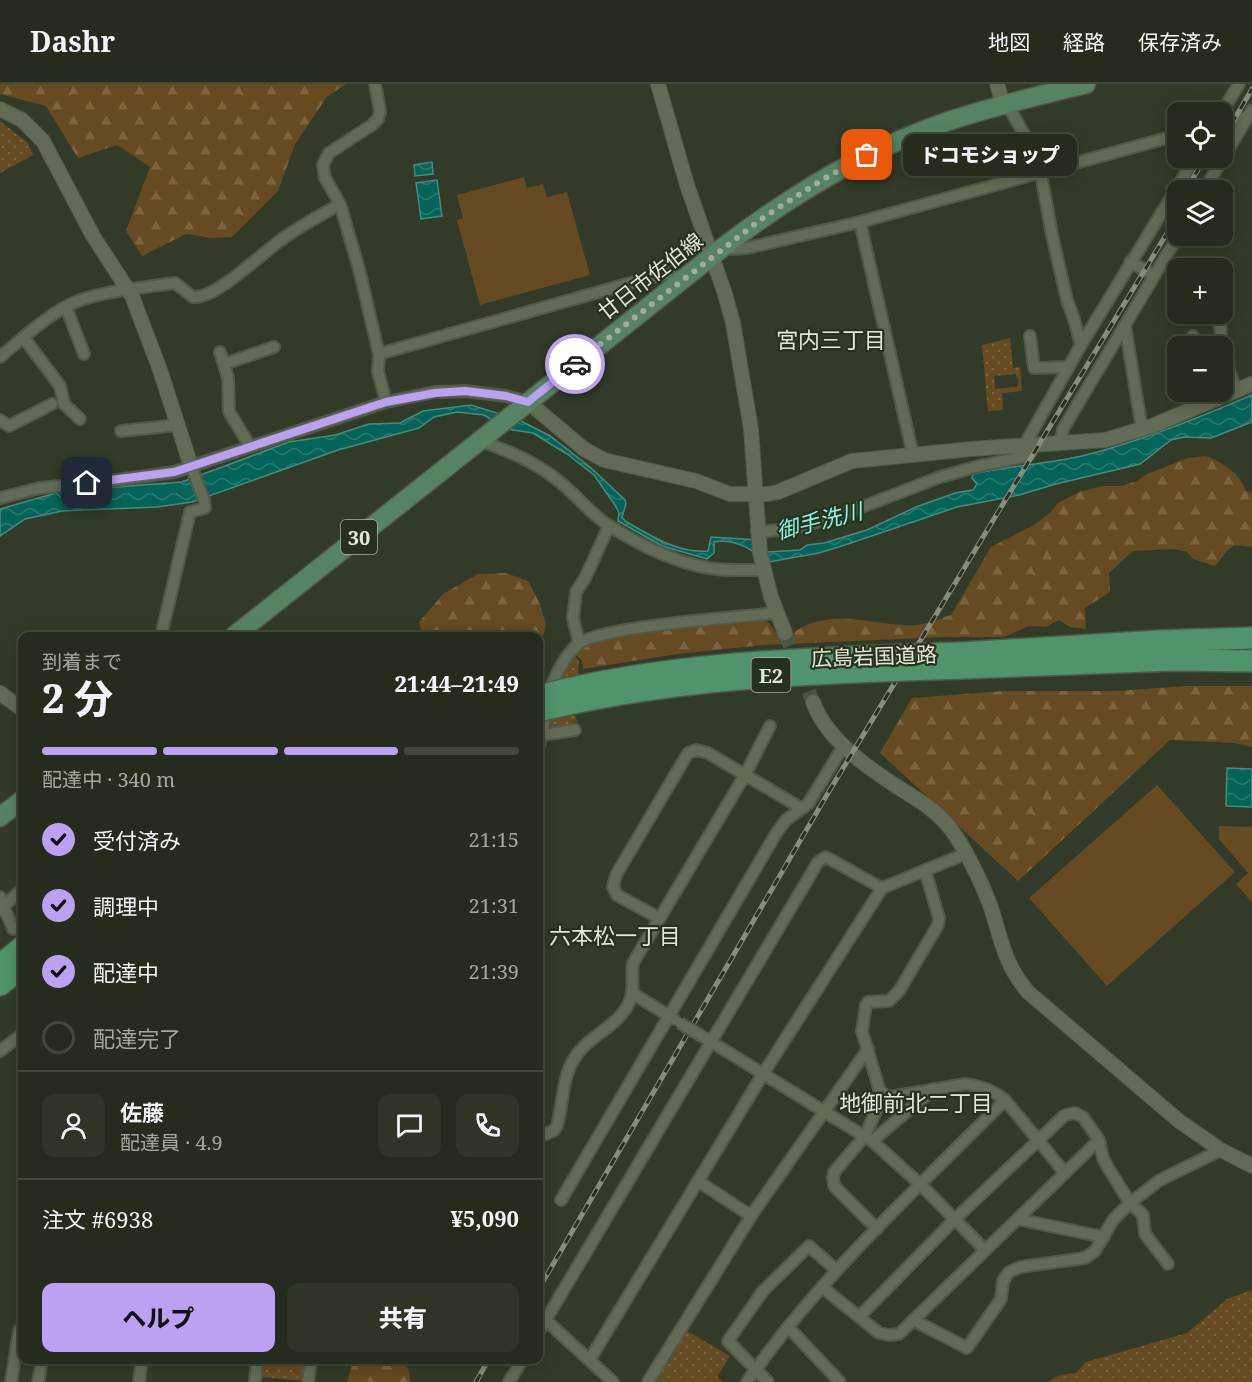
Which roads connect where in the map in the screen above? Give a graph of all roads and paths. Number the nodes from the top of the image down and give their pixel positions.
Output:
1 (375, 84) edge
2 (658, 84) edge
3 (998, 84) edge
4 (1086, 84) edge
5 (1239, 84) edge
6 (1228, 102) edge
7 (1005, 104) junction
8 (0, 109) edge
9 (1251, 114) edge
10 (1233, 120) edge
11 (1167, 138) edge
12 (1041, 174) junction
13 (1210, 180) edge
14 (340, 204) junction
15 (1167, 210) edge
16 (860, 222) junction
17 (1172, 246) edge
18 (719, 251) junction
19 (1130, 262) junction
20 (1154, 275) junction
21 (683, 279) junction
22 (128, 290) junction
23 (66, 307) junction
24 (1125, 325) junction
25 (1030, 336) dead end
26 (24, 338) junction
27 (1080, 345) junction
28 (274, 347) dead end
29 (220, 352) dead end
30 (84, 354) dead end
31 (379, 354) junction
32 (0, 357) edge
33 (224, 364) junction
34 (1067, 367) junction
35 (1233, 382) edge
36 (1252, 384) edge
37 (1236, 391) junction
38 (1233, 392) edge
39 (386, 402) junction
40 (1199, 402) edge
41 (52, 404) dead end
42 (521, 407) junction
43 (80, 419) dead end
44 (0, 420) edge
45 (178, 425) junction
46 (1142, 430) junction
47 (121, 431) dead end
48 (481, 439) junction
49 (1060, 444) junction
50 (250, 446) junction
51 (1029, 446) junction
52 (913, 455) junction
53 (192, 470) junction
54 (756, 494) junction
55 (0, 498) edge
56 (609, 526) junction
57 (758, 532) junction
58 (763, 566) junction
59 (776, 613) junction
60 (162, 632) edge
61 (239, 632) edge
62 (785, 633) tunnel mouth
63 (1252, 638) edge
64 (579, 643) junction
65 (1176, 650) junction
66 (962, 660) junction
67 (1252, 661) edge
68 (1033, 665) junction
69 (1252, 672) edge
70 (0, 693) edge
71 (543, 695) edge
72 (813, 702) tunnel mouth
73 (18, 706) edge
74 (543, 710) edge
75 (770, 726) dead end
76 (575, 730) dead end
77 (543, 735) joint
78 (844, 745) junction
79 (744, 775) junction
80 (18, 803) edge
81 (801, 808) junction
82 (0, 817) edge
83 (965, 854) junction
84 (925, 870) junction
85 (882, 888) junction
86 (18, 892) edge
87 (1, 904) edge
88 (659, 918) junction
89 (18, 938) edge
90 (0, 965) edge
91 (18, 970) edge
92 (0, 985) edge
93 (632, 993) junction
94 (669, 1016) junction
95 (18, 1037) edge
96 (706, 1039) junction
97 (868, 1049) junction
98 (0, 1051) edge
99 (764, 1074) junction
100 (934, 1089) junction
101 (883, 1095) junction
102 (1005, 1100) junction
103 (824, 1111) junction
104 (543, 1135) edge
105 (868, 1138) junction
106 (1038, 1140) junction
107 (1099, 1140) junction
108 (1221, 1150) junction
109 (1252, 1166) edge
110 (1065, 1173) junction
111 (698, 1181) junction
112 (921, 1185) junction
113 (561, 1200) dead end
114 (1130, 1203) junction
115 (751, 1216) junction
116 (955, 1219) junction
117 (1017, 1219) junction
118 (877, 1229) junction
119 (1104, 1237) junction
120 (985, 1250) junction
121 (1168, 1264) dead end
122 (836, 1270) junction
123 (822, 1287) junction
124 (543, 1314) edge
125 (543, 1317) edge
126 (859, 1317) junction
127 (914, 1320) junction
128 (788, 1327) junction
129 (18, 1336) edge
130 (590, 1359) junction
131 (41, 1364) edge
132 (141, 1364) edge
133 (257, 1364) edge
134 (310, 1364) edge
135 (520, 1364) edge
136 (756, 1369) junction
137 (11, 1382) edge
138 (38, 1382) edge
139 (139, 1382) edge
140 (255, 1382) edge
141 (308, 1382) edge
142 (509, 1382) edge
143 (613, 1382) edge
144 (648, 1382) edge
145 (747, 1382) edge
146 (768, 1382) edge
147 (840, 1382) edge

1 - 14 street
2 - 18 street
3 - 7 street
4 - 7 main road, 廿日市佐伯線 / 30
5 - 6 street
7 - 12 street
7 - 18 main road, 廿日市佐伯線 / 30
8 - 22 street
9 - 10 street
9 - 13 street
11 - 12 street
12 - 16 street
12 - 27 street
14 - 22 street
14 - 31 street
15 - 19 street
16 - 18 street
16 - 52 street
17 - 20 street
18 - 21 main road, 廿日市佐伯線 / 30
18 - 54 street
19 - 20 street
19 - 27 street
20 - 24 street
21 - 31 street
21 - 42 main road, 廿日市佐伯線 / 30
22 - 23 street
22 - 45 street
23 - 26 street
23 - 30 street
24 - 46 street
24 - 49 street
25 - 34 street
26 - 32 street
26 - 43 street
27 - 34 street
28 - 33 street
29 - 33 street
31 - 39 street
33 - 50 street
34 - 51 street
35 - 37 street
36 - 37 street
37 - 38 street
39 - 42 street
39 - 50 street
40 - 46 street
41 - 44 street
42 - 48 main road, 廿日市佐伯線 / 30
42 - 54 street
45 - 47 street
45 - 53 street
46 - 49 street
48 - 56 street
48 - 61 main road, 廿日市佐伯線 / 30
49 - 51 street
50 - 53 street
51 - 52 street
51 - 57 street
52 - 54 street
53 - 55 street
53 - 60 street
54 - 57 street
56 - 58 street
56 - 64 street
57 - 58 street
58 - 59 street
59 - 62 street
59 - 64 street
63 - 65 highway
64 - 77 street
65 - 66 highway, 広島岩国道路 / E2
65 - 67 highway
65 - 68 highway, 広島岩国道路 / E2
66 - 68 highway, 広島岩国道路 / E2
66 - 71 highway, 広島岩国道路 / E2, bridge
66 - 74 highway, 広島岩国道路 / E2, bridge
68 - 69 highway
70 - 73 street
72 - 78 street
75 - 79 street
76 - 77 street
78 - 81 street
78 - 83 street
79 - 81 street
79 - 88 street
79 - 88 street
80 - 82 main road
81 - 94 street
83 - 84 street
83 - 108 street
84 - 85 street
84 - 97 street
85 - 96 street
85 - 99 street
86 - 87 street
87 - 89 street
88 - 93 street
89 - 90 highway
91 - 92 highway
93 - 94 street
93 - 104 street
94 - 96 street, bridge
94 - 113 street
95 - 98 street
96 - 99 street
96 - 124 street
97 - 101 street
97 - 103 street
99 - 103 street
99 - 111 street
100 - 101 street
100 - 102 street
100 - 105 street
101 - 105 street
102 - 106 street
102 - 112 street
103 - 105 street
103 - 115 street
105 - 112 street
105 - 118 street
106 - 107 street
106 - 110 street
106 - 116 street
107 - 110 street
107 - 114 street
108 - 109 street
108 - 114 street
110 - 117 street
111 - 115 street
111 - 130 street
112 - 116 street
112 - 118 street
114 - 119 street
114 - 121 street
115 - 144 street
116 - 120 street
116 - 126 street
117 - 119 street
117 - 120 street
118 - 122 street
119 - 127 street
120 - 127 street
122 - 123 street
122 - 136 street
123 - 126 street
123 - 128 street
125 - 130 street
126 - 127 street
128 - 136 street
128 - 147 street
129 - 137 street
130 - 143 street
131 - 138 street
132 - 139 street
133 - 140 street
134 - 141 street
135 - 142 street
136 - 145 street
136 - 146 street

